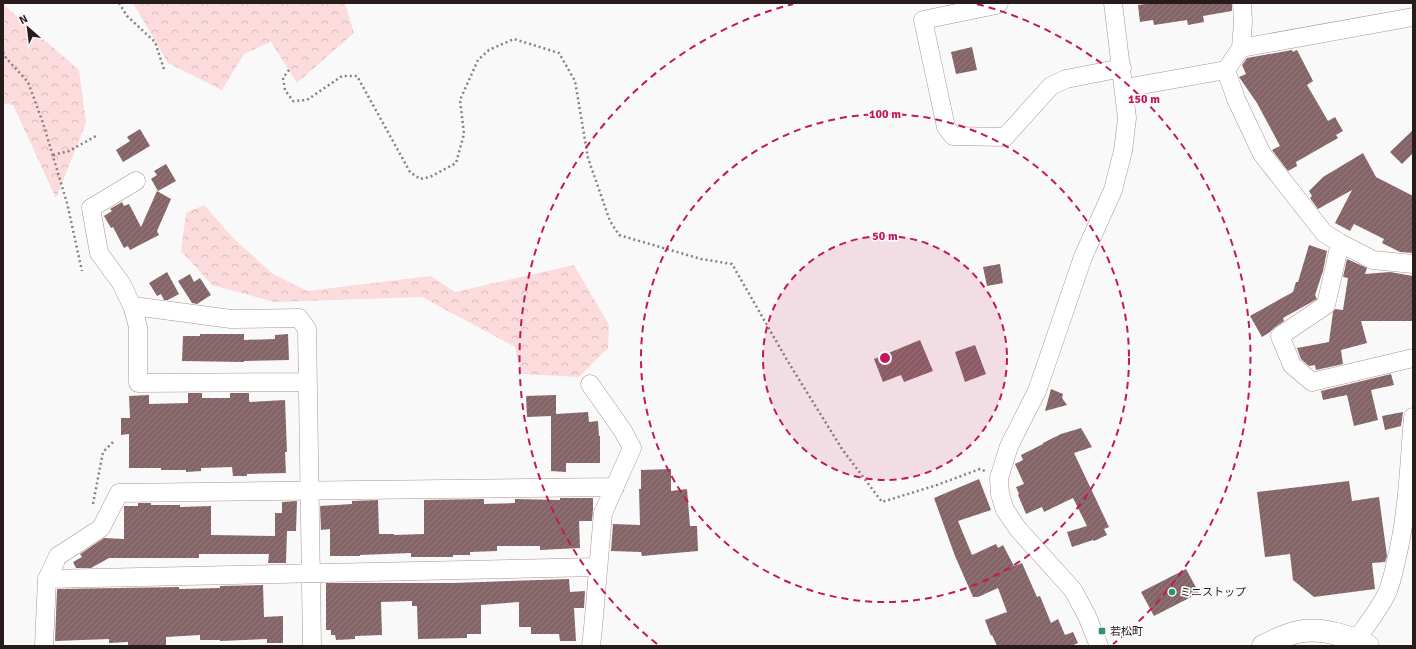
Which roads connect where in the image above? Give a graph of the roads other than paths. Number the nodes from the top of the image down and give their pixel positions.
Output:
1 (999, 3) edge
2 (1113, 3) edge
3 (1242, 3) edge
4 (1413, 17) edge
5 (1241, 48) junction
6 (1122, 68) junction
7 (1226, 70) junction
8 (1125, 88) junction
9 (136, 181) dead end
10 (1340, 243) junction
11 (1413, 264) edge
12 (133, 308) junction
13 (1413, 358) edge
14 (307, 382) junction
15 (590, 384) dead end
16 (1413, 417) edge
17 (615, 486) junction
18 (309, 490) junction
19 (598, 567) junction
20 (311, 573) junction
21 (47, 579) junction
22 (1362, 643) edge
23 (44, 646) edge
24 (312, 646) edge
25 (591, 646) edge
26 (1098, 646) edge
27 (1263, 646) edge

1 - 6 street
2 - 6 street
3 - 5 street
4 - 5 street
5 - 7 street
6 - 8 street
7 - 8 street
7 - 10 street
8 - 26 street
9 - 12 street
10 - 11 street
10 - 13 street
12 - 14 street
12 - 14 street
14 - 18 street
15 - 17 street
16 - 22 street
17 - 18 street
17 - 19 street
18 - 20 street
18 - 21 street
19 - 20 street
19 - 25 street
20 - 21 street
20 - 24 street
21 - 23 street
22 - 27 main road

